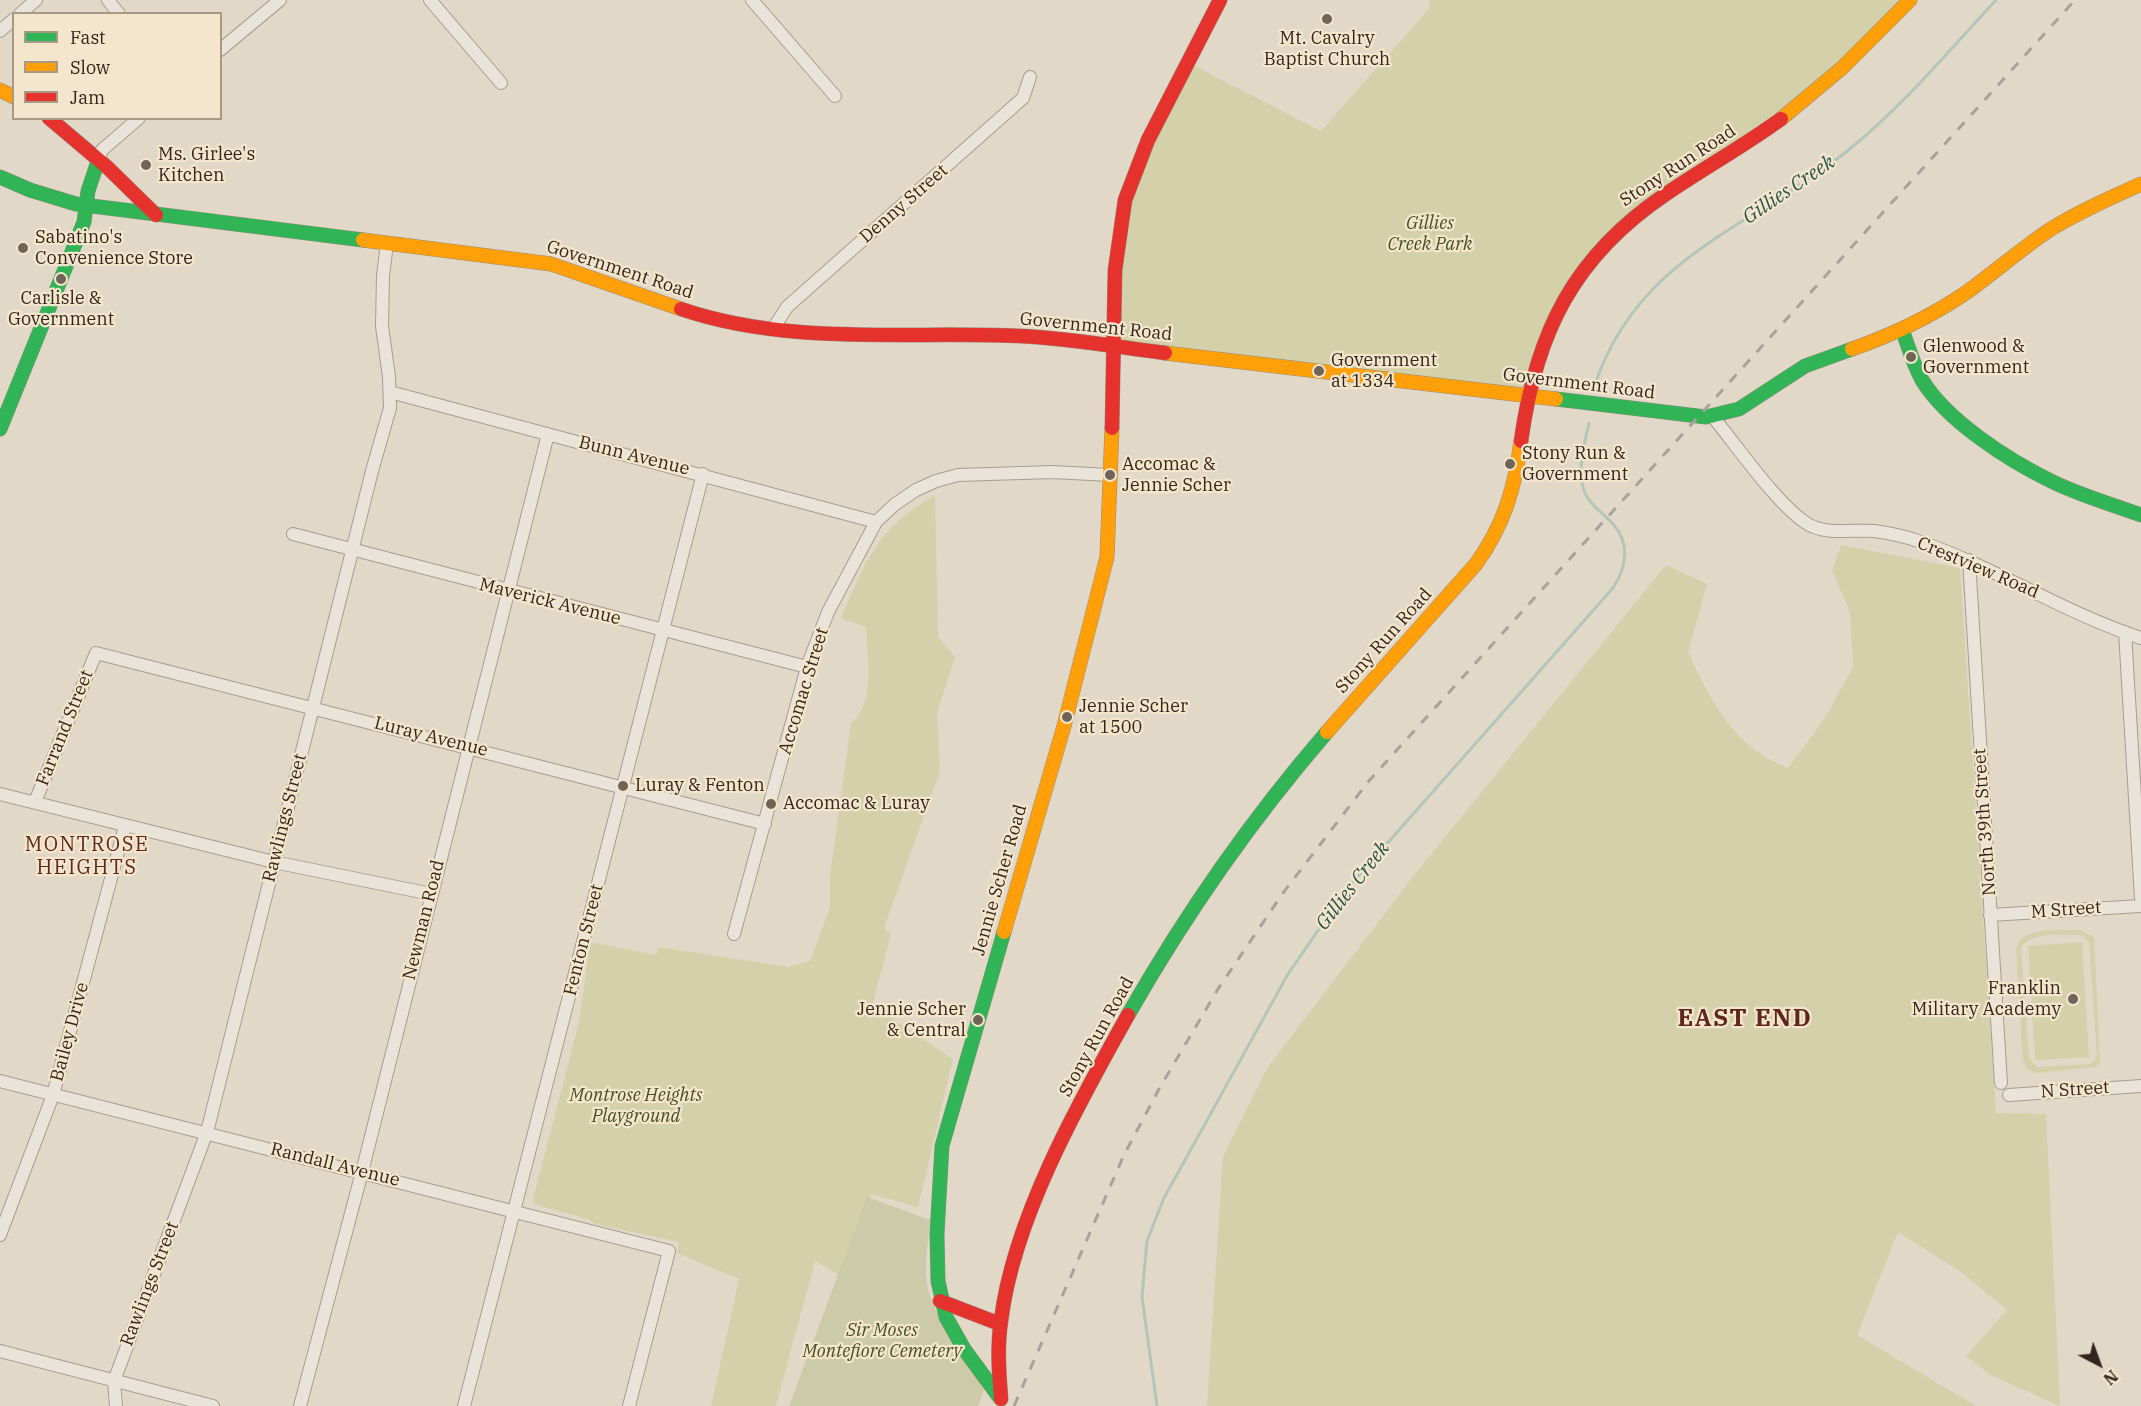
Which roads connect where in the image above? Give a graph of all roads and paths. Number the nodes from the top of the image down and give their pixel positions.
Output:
1 (36, 0) edge
2 (108, 0) edge
3 (280, 0) edge
4 (430, 0) edge
5 (1220, 0) edge
6 (1910, 0) edge
7 (757, 2) edge
8 (22, 12) edge
9 (117, 12) edge
10 (12, 21) edge
11 (0, 31) edge
12 (222, 48) edge
13 (1030, 77) dead end
14 (501, 83) dead end
15 (835, 96) dead end
16 (51, 120) edge
17 (137, 120) edge
18 (98, 161) junction
19 (0, 177) edge
20 (2141, 184) edge
21 (86, 206) junction
22 (156, 214) junction
23 (387, 243) junction
24 (773, 329) junction
25 (1902, 329) junction
26 (1115, 346) junction
27 (390, 392) junction
28 (1528, 397) junction
29 (1713, 417) junction
30 (0, 429) edge
31 (548, 434) junction
32 (703, 474) junction
33 (1110, 475) junction
34 (2141, 515) edge
35 (876, 522) junction
36 (293, 534) dead end
37 (352, 550) junction
38 (1968, 560) junction
39 (506, 591) junction
40 (663, 630) junction
41 (2125, 632) junction
42 (2141, 638) edge
43 (96, 653) joint
44 (807, 667) junction
45 (312, 707) junction
46 (469, 747) junction
47 (622, 786) junction
48 (0, 794) edge
49 (34, 802) junction
50 (765, 824) junction
51 (125, 826) junction
52 (274, 862) junction
53 (430, 894) junction
54 (2141, 898) edge
55 (2141, 906) edge
56 (1990, 915) junction
57 (734, 934) dead end
58 (0, 1081) edge
59 (2001, 1083) dead end
60 (2141, 1086) edge
61 (53, 1095) junction
62 (2009, 1095) dead end
63 (207, 1132) junction
64 (362, 1172) junction
65 (516, 1211) junction
66 (0, 1235) edge
67 (940, 1301) junction
68 (1000, 1324) junction
69 (0, 1352) edge
70 (114, 1381) junction
71 (1004, 1403) edge
72 (116, 1406) edge
73 (213, 1406) edge
74 (300, 1406) edge
75 (464, 1406) edge
76 (629, 1406) edge

1 - 8 street
2 - 9 street
3 - 12 street
4 - 14 street
5 - 26 street, Jennie Scher Road
6 - 28 street, Stony Run Road
7 - 15 street
10 - 11 street
13 - 24 street, Denny Street
16 - 18 street
17 - 18 street
18 - 21 street
18 - 22 street
19 - 21 street, Government Road
20 - 25 street, Government Road
21 - 22 street, Government Road
21 - 30 street
22 - 23 street, Government Road
23 - 24 street, Government Road
23 - 27 street, Rawlings Street
24 - 26 street, Government Road
25 - 29 street, Government Road
25 - 34 street
26 - 28 street, Government Road
26 - 33 street, Jennie Scher Road
27 - 31 street, Bunn Avenue
27 - 37 street, Rawlings Street
28 - 29 street, Government Road
28 - 68 street, Stony Run Road
29 - 38 street, Crestview Road
31 - 32 street, Bunn Avenue
31 - 39 street, Newman Road
32 - 35 street, Bunn Avenue
32 - 40 street, Fenton Street
33 - 35 street, Accomac Street
33 - 67 street, Jennie Scher Road
35 - 44 street, Accomac Street
36 - 37 street, Maverick Avenue
37 - 39 street, Maverick Avenue
37 - 45 street, Rawlings Street
38 - 41 street, Crestview Road
38 - 56 street, North 39th Street
39 - 40 street, Maverick Avenue
39 - 46 street, Newman Road
40 - 44 street, Maverick Avenue
40 - 47 street, Fenton Street
41 - 42 street, Crestview Road
41 - 54 street
43 - 45 street, Luray Avenue
43 - 49 street, Farrand Street
44 - 50 street, Accomac Street
45 - 46 street, Luray Avenue
45 - 52 street, Rawlings Street
46 - 47 street, Luray Avenue
46 - 53 street, Newman Road
47 - 50 street, Luray Avenue
47 - 65 street, Fenton Street
48 - 49 street
49 - 51 street
50 - 57 street, Accomac Street
51 - 52 street
51 - 61 street, Bailey Drive
52 - 53 street
52 - 63 street, Rawlings Street
53 - 64 street, Newman Road
55 - 56 street, M Street
56 - 59 street, North 39th Street
58 - 61 street, Randall Avenue
60 - 62 street, N Street
61 - 63 street, Randall Avenue
61 - 66 street, Bailey Drive
63 - 64 street, Randall Avenue
63 - 70 street, Rawlings Street
64 - 65 street, Randall Avenue
64 - 74 street, Newman Road
65 - 75 street, Fenton Street
65 - 76 street, Randall Avenue
67 - 68 street
67 - 71 street, Jennie Scher Road
68 - 71 street, Stony Run Road
69 - 70 street
70 - 72 street
70 - 73 street

